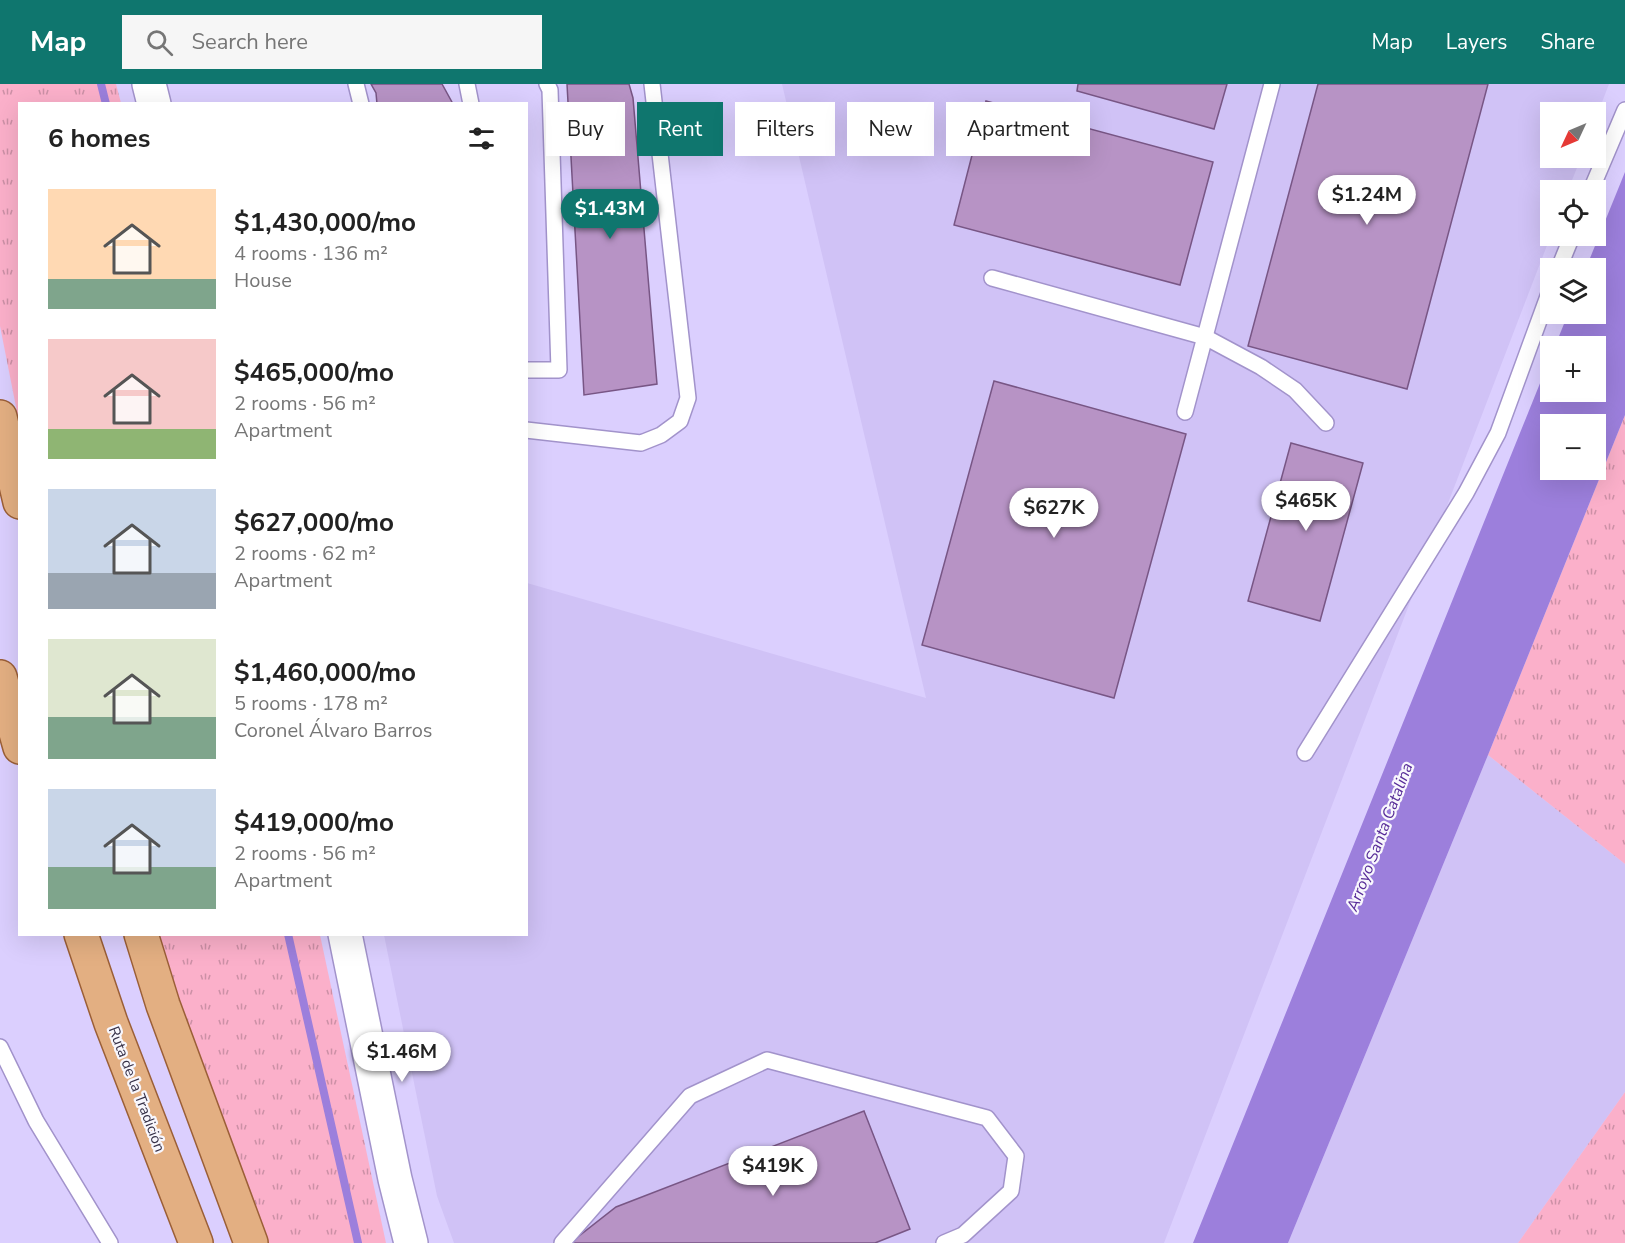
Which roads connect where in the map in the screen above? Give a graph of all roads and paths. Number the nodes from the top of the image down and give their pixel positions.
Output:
1 (150, 84) edge
2 (356, 84) edge
3 (467, 84) edge
4 (548, 84) edge
5 (652, 84) edge
6 (1272, 84) edge
7 (154, 102) edge
8 (360, 102) edge
9 (471, 102) edge
10 (1625, 110) edge
11 (1595, 180) edge
12 (992, 278) dead end
13 (1540, 318) edge
14 (1204, 337) junction
15 (528, 370) edge
16 (1185, 412) dead end
17 (0, 417) edge
18 (1326, 423) dead end
19 (528, 430) edge
20 (18, 494) edge
21 (0, 677) edge
22 (18, 740) edge
23 (1305, 753) dead end
24 (82, 936) edge
25 (142, 936) edge
26 (345, 936) edge
27 (0, 1047) edge
28 (110, 1243) edge
29 (196, 1243) edge
30 (251, 1243) edge
31 (411, 1243) edge
32 (562, 1243) edge
33 (944, 1243) edge

1 - 7 main road
2 - 8 lane
3 - 9 lane
4 - 15 lane
5 - 19 lane
6 - 14 lane
10 - 11 lane
12 - 14 lane
13 - 23 lane
14 - 16 lane
14 - 18 lane
17 - 20 main road
21 - 22 main road
24 - 29 main road, Ruta de la Tradición
25 - 30 main road
26 - 31 main road
27 - 28 lane
32 - 33 lane

